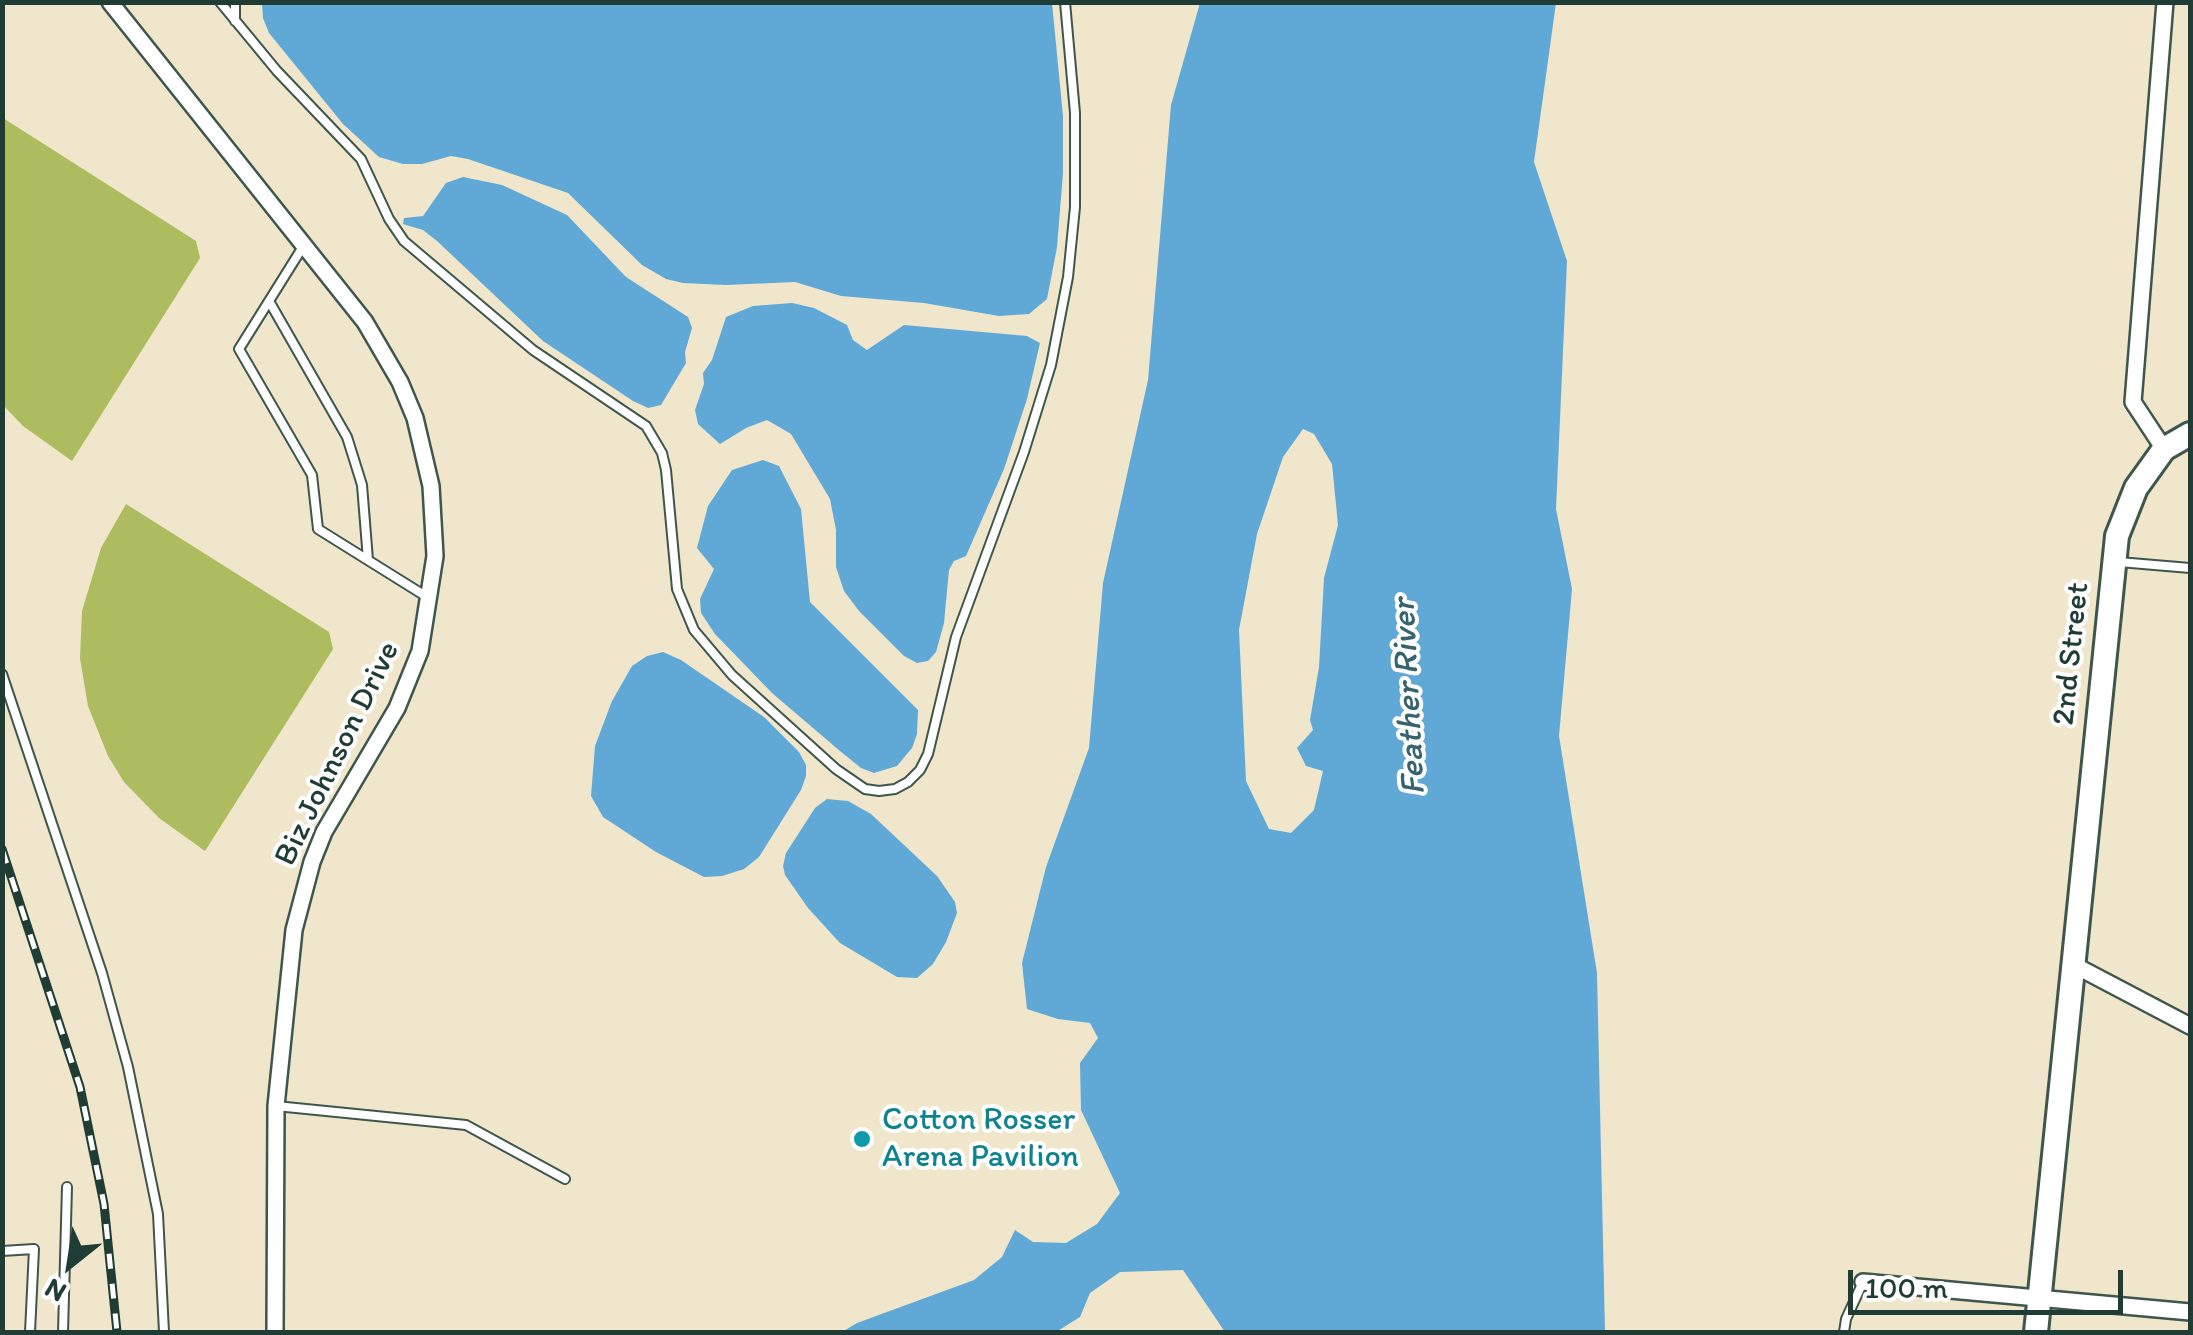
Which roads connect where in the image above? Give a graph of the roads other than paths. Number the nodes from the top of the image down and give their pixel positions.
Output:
1 (110, 2) edge
2 (220, 2) edge
3 (235, 2) edge
4 (1064, 2) edge
5 (2164, 2) edge
6 (235, 21) junction
7 (305, 244) junction
8 (269, 301) junction
9 (2190, 434) edge
10 (2164, 449) junction
11 (368, 560) junction
12 (2114, 562) junction
13 (2190, 568) edge
14 (430, 600) junction
15 (2, 674) edge
16 (2074, 965) junction
17 (2190, 1026) edge
18 (276, 1106) junction
19 (565, 1180) dead end
20 (67, 1187) dead end
21 (2, 1250) edge
22 (1864, 1282) joint
23 (2039, 1298) junction
24 (2190, 1312) edge
25 (30, 1332) edge
26 (63, 1332) edge
27 (164, 1332) edge
28 (275, 1332) edge
29 (1844, 1332) edge
30 (2036, 1332) edge

1 - 7 street, Biz Johnson Drive
2 - 6 lane
3 - 6 lane
4 - 6 lane
5 - 10 street
7 - 8 lane
7 - 14 street, Biz Johnson Drive
8 - 11 lane
8 - 11 lane
9 - 10 main road
10 - 12 main road, 2nd Street
11 - 14 lane
12 - 13 lane
12 - 16 main road, 2nd Street
14 - 18 street, Biz Johnson Drive
15 - 27 lane
16 - 17 street
16 - 23 main road, 2nd Street
18 - 19 lane
18 - 28 street, Biz Johnson Drive
20 - 26 lane
21 - 25 lane
22 - 23 street
22 - 29 lane
23 - 24 street
23 - 30 main road, 2nd Street

